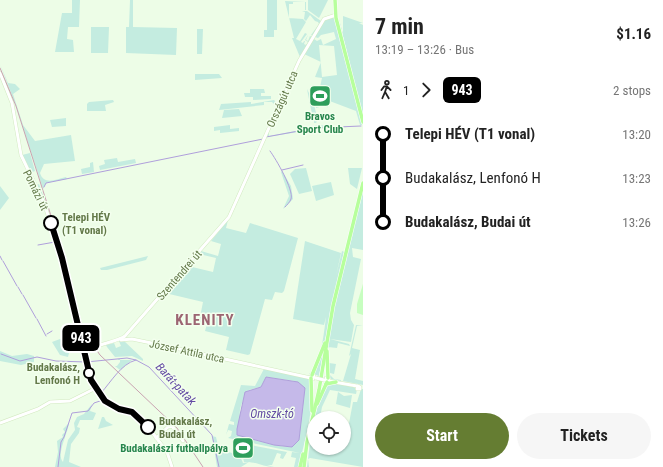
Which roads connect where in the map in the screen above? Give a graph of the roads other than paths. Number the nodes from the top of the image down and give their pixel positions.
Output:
1 (335, 0) edge
2 (334, 16) junction
3 (339, 28) junction
4 (0, 73) edge
5 (363, 122) edge
6 (363, 127) edge
7 (363, 178) edge
8 (363, 183) edge
9 (227, 219) joint
10 (125, 338) junction
11 (326, 342) junction
12 (85, 351) junction
13 (313, 377) junction
14 (326, 380) junction
15 (336, 382) junction
16 (324, 387) junction
17 (360, 388) edge
18 (97, 389) junction
19 (312, 411) edge
20 (314, 411) edge
21 (314, 411) edge
22 (0, 423) edge
23 (156, 436) junction
24 (183, 441) dead end
25 (307, 442) joint
26 (172, 467) edge
27 (300, 467) edge
28 (305, 467) edge

1 - 2 main road
2 - 3 main road
2 - 9 main road, Országút utca
3 - 5 main road
3 - 6 main road
4 - 12 main road, Pomázi út
7 - 11 main road
8 - 11 main road
9 - 10 main road, Szentendrei út
10 - 12 main road
10 - 13 main road, József Attila utca
11 - 13 main road
11 - 14 main road
11 - 20 main road
12 - 18 main road, Pomázi út
13 - 14 main road, József Attila utca, bridge
13 - 19 main road
14 - 15 main road, József Attila utca
14 - 16 main road
15 - 16 main road
15 - 17 main road, József Attila utca
16 - 21 main road
18 - 22 main road
18 - 23 main road, Pomázi út
23 - 24 main road
23 - 26 main road
25 - 27 main road
25 - 28 main road

